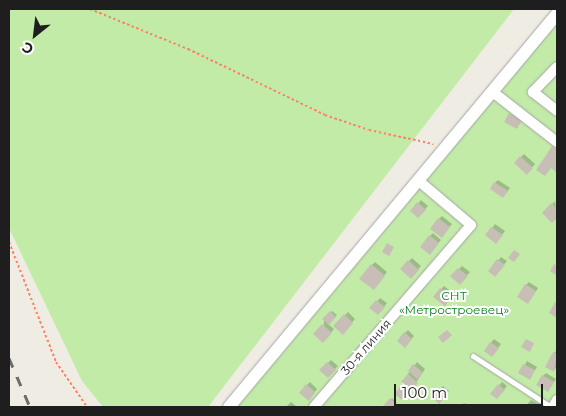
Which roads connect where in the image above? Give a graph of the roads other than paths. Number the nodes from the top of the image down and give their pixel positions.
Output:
1 (557, 14) edge
2 (557, 68) edge
3 (494, 93) junction
4 (557, 111) edge
5 (557, 142) edge
6 (419, 181) junction
7 (472, 356) dead end
8 (557, 400) edge
9 (229, 407) edge
10 (314, 407) edge
11 (552, 407) edge

1 - 3 street
2 - 4 street
3 - 5 street
3 - 6 street
6 - 9 street
6 - 10 street, 30-я линия
7 - 11 lane
8 - 11 street

